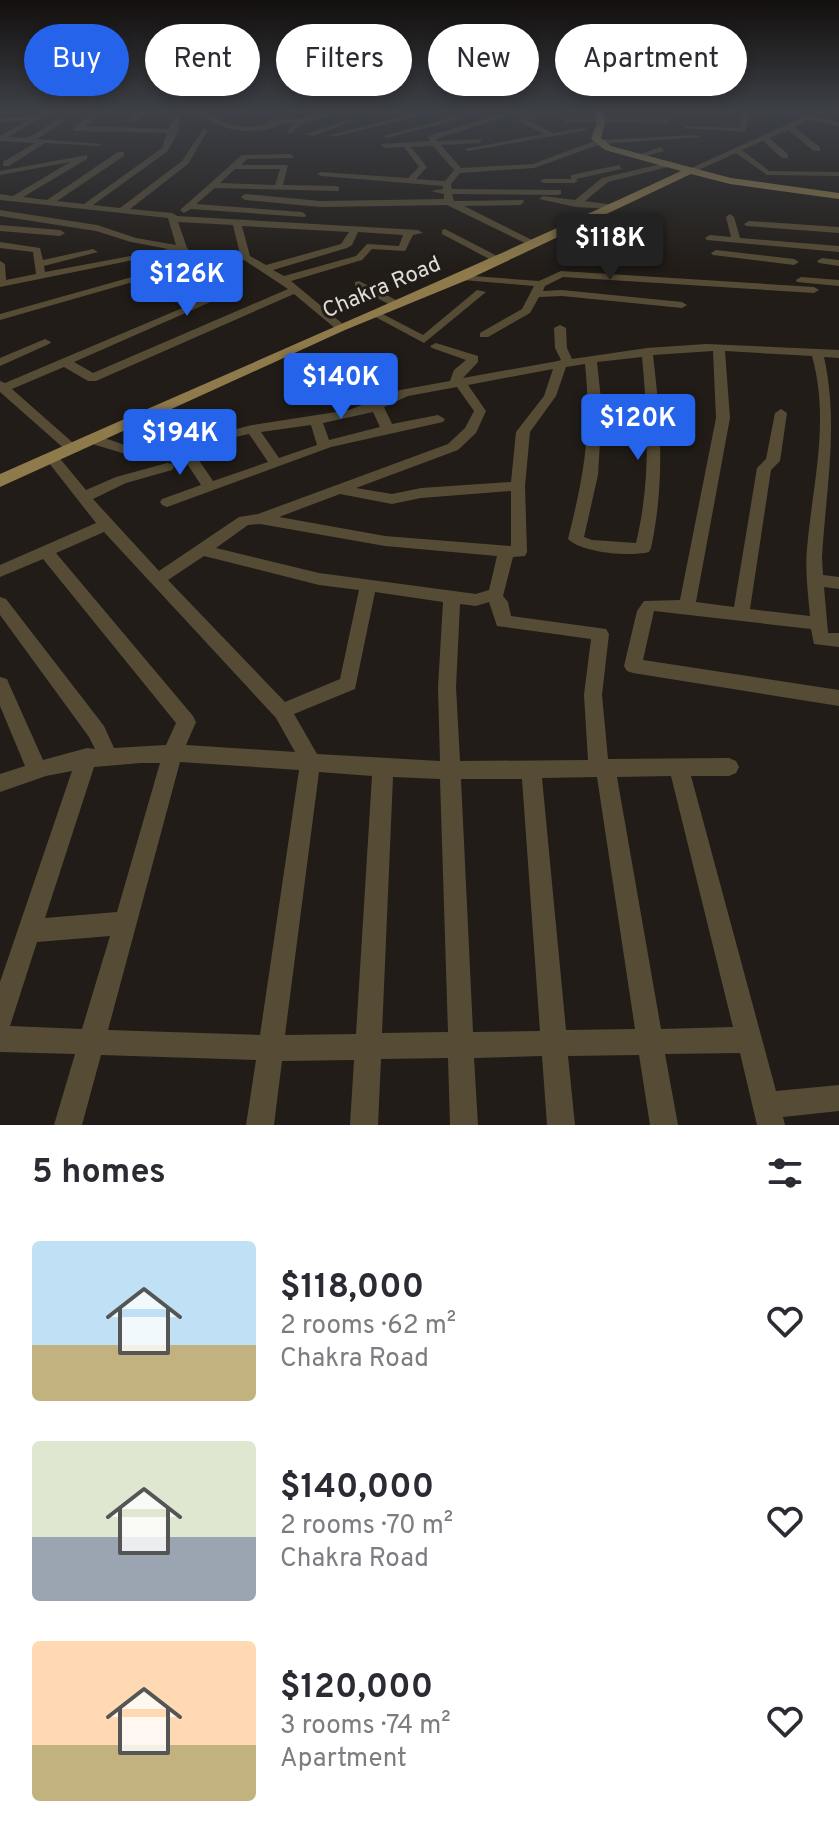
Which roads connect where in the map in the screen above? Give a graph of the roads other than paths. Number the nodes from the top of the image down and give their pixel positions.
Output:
1 (45, 164) edge
2 (71, 164) edge
3 (107, 164) edge
4 (144, 164) edge
5 (182, 164) edge
6 (236, 164) edge
7 (421, 164) edge
8 (452, 164) edge
9 (484, 164) edge
10 (512, 164) edge
11 (536, 164) edge
12 (628, 164) edge
13 (667, 164) edge
14 (671, 164) edge
15 (704, 164) edge
16 (756, 164) edge
17 (571, 165) dead end
18 (233, 167) junction
19 (556, 168) dead end
20 (518, 169) junction
21 (691, 170) junction
22 (457, 171) junction
23 (491, 171) junction
24 (0, 173) edge
25 (27, 173) dead end
26 (321, 174) dead end
27 (839, 174) edge
28 (619, 176) junction
29 (574, 177) dead end
30 (411, 180) junction
31 (7, 183) dead end
32 (213, 185) junction
33 (278, 187) junction
34 (654, 188) junction
35 (336, 189) dead end
36 (523, 191) junction
37 (449, 192) junction
38 (558, 192) junction
39 (839, 196) edge
40 (0, 197) edge
41 (245, 197) dead end
42 (15, 198) junction
43 (546, 199) junction
44 (520, 202) dead end
45 (576, 204) junction
46 (50, 206) junction
47 (86, 206) junction
48 (189, 206) junction
49 (611, 207) junction
50 (123, 210) junction
51 (375, 212) junction
52 (0, 213) edge
53 (730, 217) dead end
54 (175, 218) junction
55 (329, 218) dead end
56 (38, 219) junction
57 (237, 223) junction
58 (749, 224) dead end
59 (0, 228) edge
60 (355, 230) junction
61 (839, 230) edge
62 (445, 232) dead end
63 (710, 238) dead end
64 (97, 239) dead end
65 (736, 239) junction
66 (785, 243) junction
67 (533, 244) junction
68 (0, 245) edge
69 (115, 247) dead end
70 (182, 249) junction
71 (839, 249) edge
72 (93, 252) dead end
73 (716, 253) dead end
74 (77, 257) junction
75 (246, 257) junction
76 (498, 260) junction
77 (122, 261) junction
78 (822, 261) dead end
79 (198, 262) junction
80 (839, 263) edge
81 (0, 264) edge
82 (39, 264) junction
83 (106, 264) junction
84 (79, 269) junction
85 (265, 269) junction
86 (41, 276) junction
87 (110, 277) dead end
88 (463, 277) junction
89 (282, 280) junction
90 (734, 280) junction
91 (839, 283) edge
92 (1, 284) edge
93 (359, 284) dead end
94 (539, 289) junction
95 (295, 290) junction
96 (814, 290) dead end
97 (481, 292) dead end
98 (210, 300) dead end
99 (0, 304) edge
100 (396, 304) junction
101 (682, 305) dead end
102 (373, 313) junction
103 (0, 317) edge
104 (340, 327) junction
105 (560, 328) dead end
106 (484, 335) dead end
107 (45, 342) dead end
108 (436, 346) dead end
109 (719, 348) junction
110 (647, 352) junction
111 (817, 352) junction
112 (839, 354) edge
113 (591, 360) junction
114 (0, 362) edge
115 (65, 362) junction
116 (564, 364) junction
117 (458, 384) junction
118 (2, 387) edge
119 (377, 407) junction
120 (836, 407) edge
121 (781, 413) dead end
122 (438, 419) dead end
123 (316, 420) junction
124 (252, 429) junction
125 (388, 429) junction
126 (94, 440) junction
127 (182, 445) junction
128 (324, 445) junction
129 (73, 449) junction
130 (52, 458) junction
131 (276, 463) junction
132 (167, 467) dead end
133 (0, 481) edge
134 (518, 486) junction
135 (210, 488) junction
136 (339, 490) junction
137 (84, 497) junction
138 (167, 502) dead end
139 (260, 519) junction
140 (106, 525) junction
141 (203, 550) junction
142 (45, 551) junction
143 (506, 552) junction
144 (0, 571) edge
145 (157, 580) junction
146 (817, 580) junction
147 (839, 583) edge
148 (368, 585) junction
149 (452, 596) junction
150 (494, 597) junction
151 (0, 603) edge
152 (687, 607) junction
153 (741, 614) junction
154 (819, 624) junction
155 (839, 640) edge
156 (0, 684) edge
157 (839, 698) edge
158 (282, 711) junction
159 (173, 753) junction
160 (97, 756) junction
161 (310, 761) junction
162 (602, 767) junction
163 (679, 767) junction
164 (729, 767) dead end
165 (36, 768) junction
166 (383, 768) junction
167 (453, 768) junction
168 (531, 768) junction
169 (0, 783) edge
170 (125, 923) junction
171 (32, 931) junction
172 (0, 1019) edge
173 (0, 1039) edge
174 (751, 1040) junction
175 (91, 1042) junction
176 (650, 1043) junction
177 (553, 1044) junction
178 (462, 1046) junction
179 (368, 1047) junction
180 (271, 1048) junction
181 (839, 1098) edge
182 (769, 1115) edge
183 (68, 1125) edge
184 (260, 1125) edge
185 (364, 1125) edge
186 (464, 1125) edge
187 (561, 1125) edge
188 (664, 1125) edge

1 - 24 street
2 - 42 street
3 - 46 street
4 - 47 street
5 - 50 street
6 - 18 street
7 - 30 street
8 - 22 street
9 - 23 street
10 - 20 street
11 - 20 street
12 - 29 street
13 - 28 street
14 - 21 main road
15 - 21 street
16 - 27 street
17 - 19 street
18 - 32 street
18 - 33 street
20 - 23 street
21 - 34 main road, Chakra Road
21 - 39 main road
22 - 23 street
22 - 37 street
25 - 31 street
26 - 30 street
28 - 34 street
28 - 45 street
30 - 37 street
32 - 33 street
32 - 48 street
33 - 35 street
34 - 49 main road, Chakra Road
36 - 37 street
36 - 38 street
36 - 43 street
37 - 38 street
37 - 44 street
37 - 51 street
37 - 67 street
38 - 43 street
40 - 42 street
41 - 51 street
42 - 46 street
43 - 45 street
45 - 49 street
46 - 47 street
46 - 56 street
47 - 50 street
48 - 54 street
48 - 55 street
49 - 67 main road, Chakra Road
50 - 54 street
51 - 60 street
51 - 89 street
52 - 56 street
53 - 65 street
54 - 57 street
54 - 70 street
56 - 70 street
57 - 60 street
57 - 75 street
58 - 61 street
59 - 64 street
60 - 85 street
62 - 76 street
63 - 65 street
65 - 66 street
66 - 71 street
66 - 73 street
67 - 76 main road, Chakra Road
68 - 82 street
69 - 77 street
70 - 77 street
70 - 79 street
72 - 74 street
74 - 82 street
74 - 84 street
75 - 79 street
75 - 85 street
76 - 88 main road, Chakra Road
77 - 83 street
78 - 80 street
79 - 103 street
81 - 92 street
82 - 86 street
83 - 84 street
83 - 87 street
84 - 86 street
84 - 99 street
85 - 89 street
86 - 92 street
88 - 94 street
88 - 100 main road, Chakra Road
89 - 95 street
90 - 91 street
90 - 94 street
90 - 96 street
93 - 100 street
94 - 101 street
94 - 106 street
95 - 104 street
95 - 115 street
97 - 102 street
98 - 115 street
100 - 102 main road, Chakra Road
102 - 104 main road, Chakra Road
104 - 126 main road, Chakra Road
105 - 116 street
107 - 114 street
108 - 117 street
109 - 110 street
109 - 111 street
109 - 152 street
110 - 113 street
110 - 113 street
111 - 112 street
111 - 120 street
113 - 116 street
115 - 118 street
116 - 117 street
116 - 134 street
117 - 119 street
117 - 136 street
118 - 129 street
119 - 123 street
119 - 125 street
120 - 146 street
121 - 153 street
122 - 125 street
123 - 124 street
123 - 128 street
124 - 127 street
124 - 131 street
125 - 128 street
126 - 127 street
126 - 129 main road, Chakra Road
127 - 135 street
128 - 131 street
129 - 130 main road, Chakra Road
130 - 133 main road, Chakra Road
130 - 137 street
131 - 135 street
132 - 137 street
134 - 136 street
134 - 143 street
135 - 138 street
136 - 139 street
137 - 140 street
139 - 141 street
139 - 143 street
140 - 142 street
140 - 145 street
141 - 145 street
141 - 148 street
142 - 144 street
142 - 159 street
143 - 150 street
145 - 158 street
146 - 147 street
146 - 154 street
148 - 149 street
148 - 158 street
149 - 150 street
149 - 167 street
150 - 162 street
151 - 160 street
152 - 153 street
152 - 157 street
153 - 154 street
154 - 155 street
156 - 165 street
158 - 161 street
159 - 160 street
159 - 161 street
159 - 170 street
160 - 165 street
160 - 171 street
161 - 166 street
161 - 180 street
162 - 163 street
162 - 168 street
162 - 176 street
163 - 164 street
163 - 174 street
165 - 169 street
166 - 167 street
166 - 179 street
167 - 168 street
167 - 178 street
168 - 177 street
170 - 171 street
170 - 175 street
171 - 172 street
173 - 175 street
174 - 176 street
174 - 182 street
175 - 180 street
175 - 183 street
176 - 177 street
176 - 188 street
177 - 178 street
177 - 187 street
178 - 179 street
178 - 186 street
179 - 180 street
179 - 185 street
180 - 184 street
181 - 182 street

